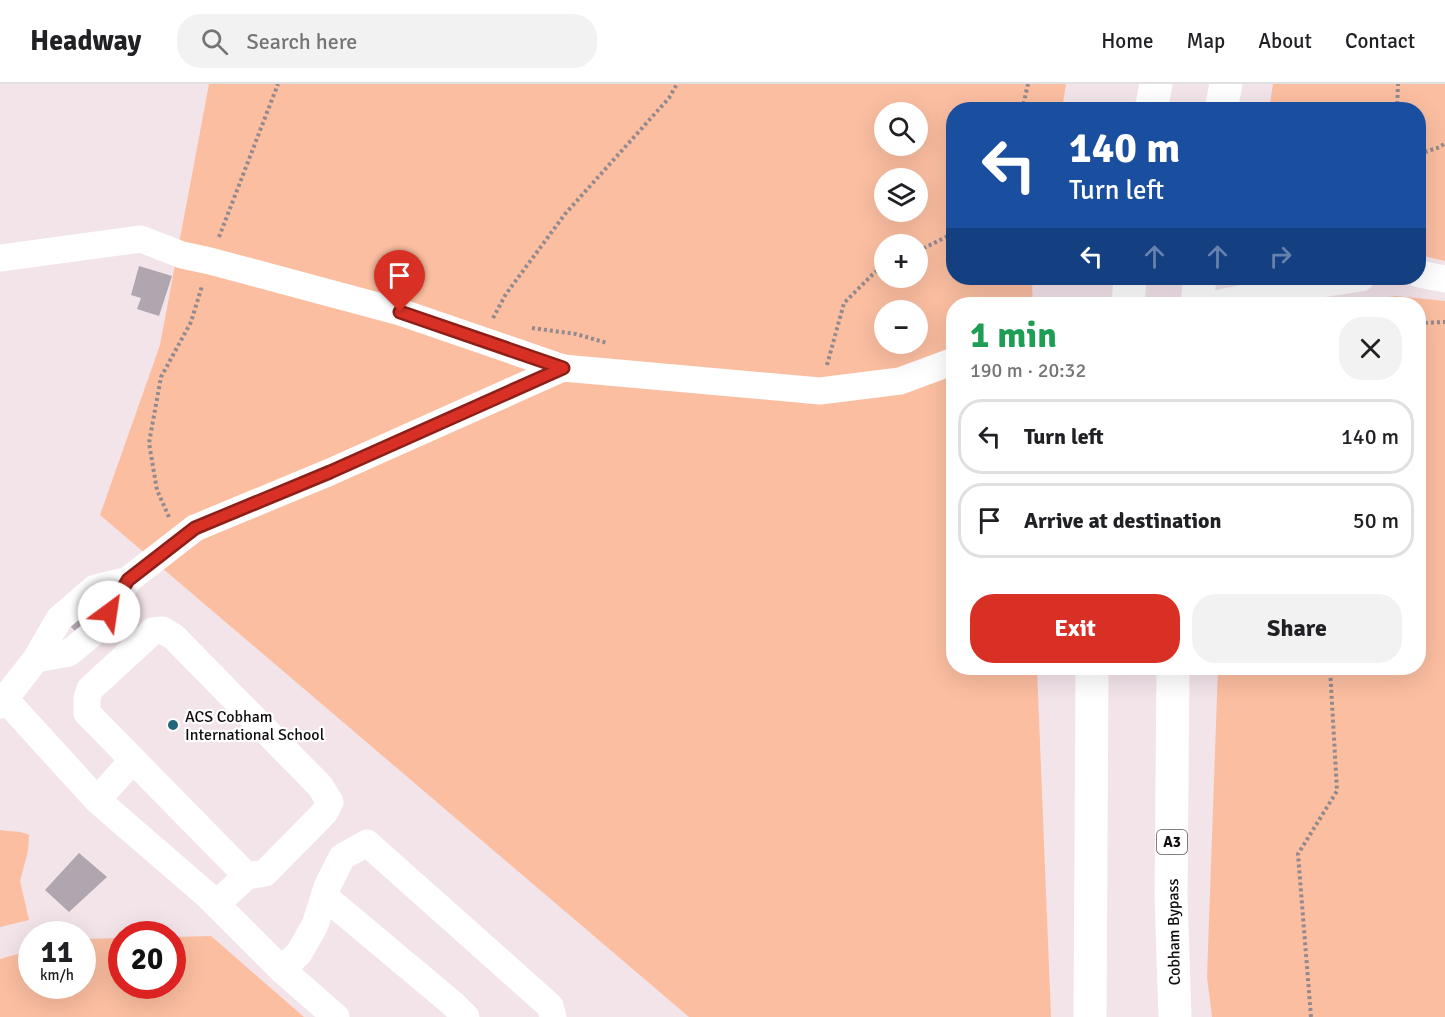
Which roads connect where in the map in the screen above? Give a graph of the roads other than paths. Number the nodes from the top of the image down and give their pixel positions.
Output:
1 (1156, 84) edge
2 (1226, 84) edge
3 (1153, 102) edge
4 (1223, 102) edge
5 (0, 258) edge
6 (1426, 275) edge
7 (1445, 279) edge
8 (1315, 285) edge
9 (1250, 297) edge
10 (946, 364) edge
11 (563, 368) junction
12 (1092, 675) edge
13 (1173, 675) edge
14 (2, 702) edge
15 (133, 760) junction
16 (97, 800) junction
17 (247, 876) junction
18 (324, 896) junction
19 (216, 904) junction
20 (282, 970) junction
21 (336, 1017) edge
22 (466, 1017) edge
23 (553, 1017) edge
24 (1090, 1017) edge
25 (1175, 1017) edge

1 - 3 highway
2 - 4 highway
5 - 11 lane
6 - 7 lane
8 - 9 lane
10 - 11 lane
11 - 14 lane
12 - 24 highway
13 - 25 highway, Cobham Bypass / A3
14 - 16 lane
15 - 16 lane
15 - 17 lane
15 - 17 lane
16 - 19 lane
17 - 19 lane
18 - 20 lane
18 - 22 lane
18 - 23 lane
19 - 20 lane
20 - 21 lane

